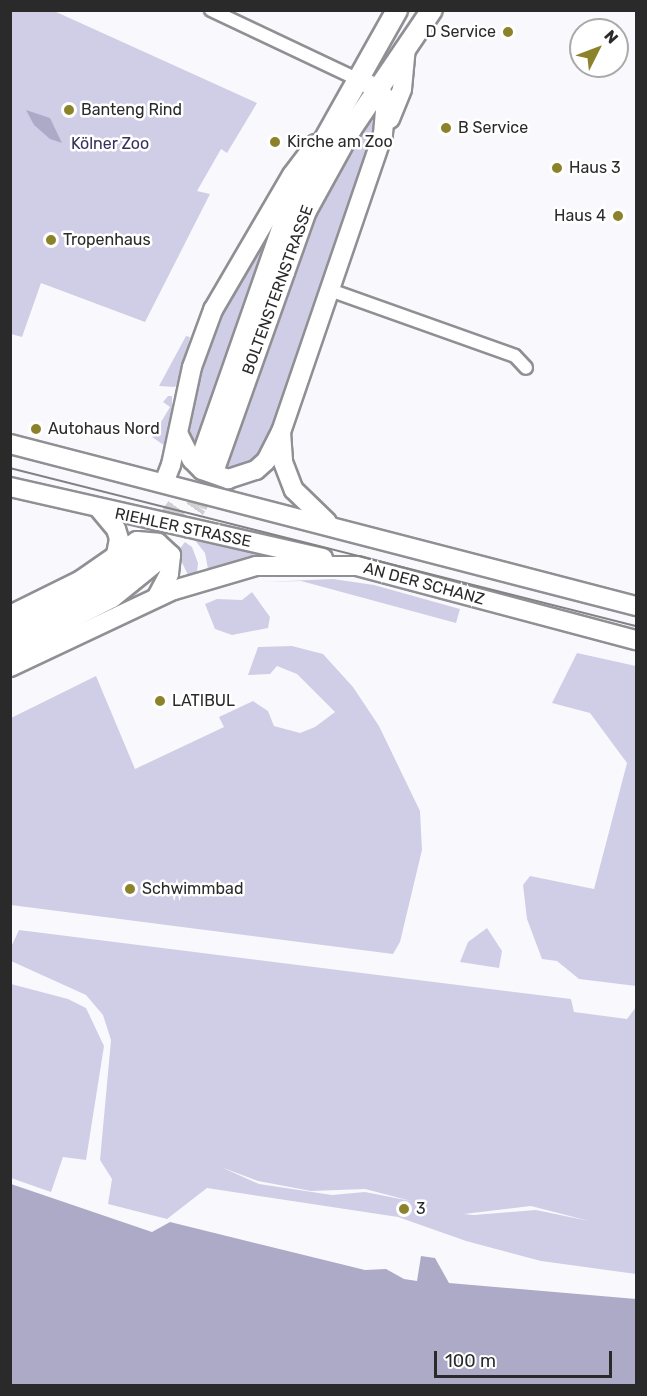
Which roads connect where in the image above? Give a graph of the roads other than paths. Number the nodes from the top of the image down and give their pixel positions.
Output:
1 (211, 10) edge
2 (397, 10) edge
3 (432, 10) edge
4 (406, 47) junction
5 (357, 79) junction
6 (377, 88) junction
7 (329, 126) junction
8 (383, 134) junction
9 (330, 290) junction
10 (526, 368) dead end
11 (280, 432) junction
12 (178, 433) junction
13 (10, 444) edge
14 (164, 483) junction
15 (10, 487) edge
16 (100, 510) junction
17 (342, 529) junction
18 (116, 554) junction
19 (357, 566) junction
20 (157, 597) junction
21 (636, 606) edge
22 (10, 615) edge
23 (10, 633) edge
24 (636, 640) edge
25 (10, 649) edge
26 (10, 667) edge

1 - 5 street
2 - 5 main road, BOLTENSTERNSTRASSE
3 - 4 main road, BOLTENSTERNSTRASSE
4 - 6 main road, BOLTENSTERNSTRASSE
4 - 8 main road
5 - 6 main road
5 - 7 main road, BOLTENSTERNSTRASSE
6 - 7 main road, BOLTENSTERNSTRASSE
6 - 8 main road
7 - 12 main road, BOLTENSTERNSTRASSE
8 - 9 main road
9 - 10 street
9 - 11 main road
11 - 12 main road
11 - 17 main road
12 - 14 main road, BOLTENSTERNSTRASSE
13 - 14 main road
14 - 17 main road
15 - 16 main road, RIEHLER STRASSE
16 - 18 main road
16 - 19 main road, RIEHLER STRASSE
17 - 21 main road, AN DER SCHANZ
18 - 20 main road
18 - 22 main road
19 - 20 main road, AN DER SCHANZ
19 - 24 main road, AN DER SCHANZ
20 - 26 main road, AN DER SCHANZ
23 - 25 main road

